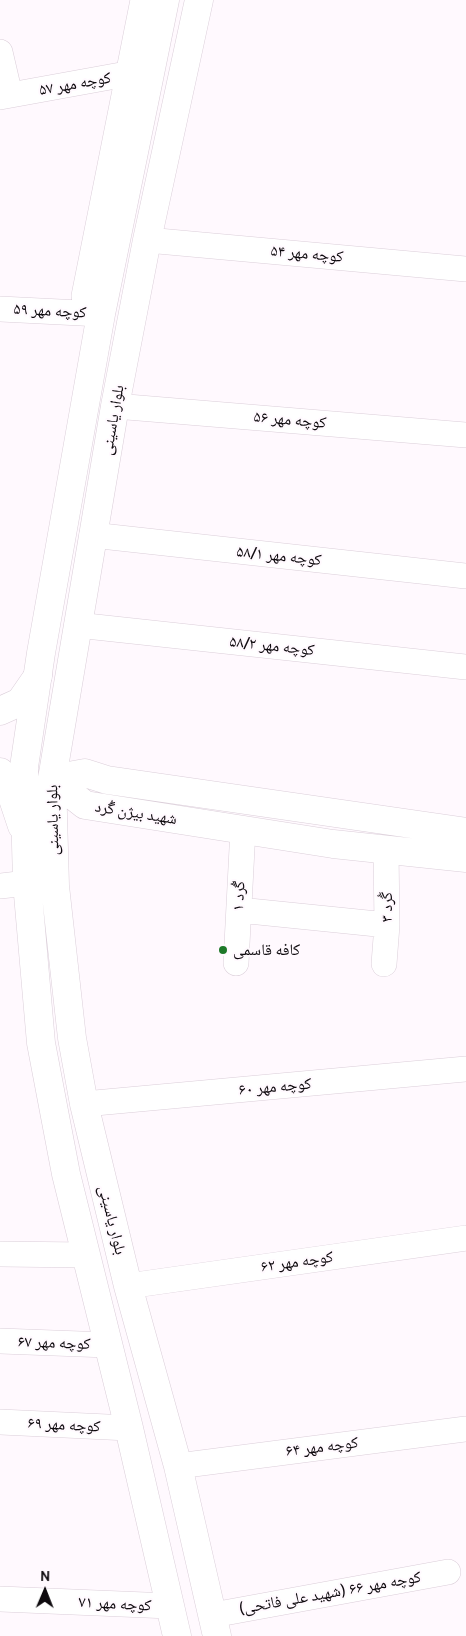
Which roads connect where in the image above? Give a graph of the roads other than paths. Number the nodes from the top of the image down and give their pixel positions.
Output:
1 (143, 0) edge
2 (165, 0) edge
3 (199, 0) edge
4 (0, 52) edge
5 (139, 72) junction
6 (5, 96) edge
7 (147, 240) junction
8 (466, 269) edge
9 (0, 309) edge
10 (101, 314) junction
11 (115, 406) junction
12 (466, 435) edge
13 (92, 535) junction
14 (466, 576) edge
15 (77, 624) junction
16 (466, 667) edge
17 (38, 676) junction
18 (0, 711) edge
19 (0, 755) edge
20 (12, 770) edge
21 (52, 779) junction
22 (243, 829) junction
23 (466, 832) edge
24 (386, 850) junction
25 (466, 858) edge
26 (27, 883) junction
27 (0, 886) edge
28 (239, 910) junction
29 (387, 925) junction
30 (236, 963) dead end
31 (384, 964) dead end
32 (466, 1069) edge
33 (84, 1104) junction
34 (466, 1238) edge
35 (0, 1254) edge
36 (85, 1255) junction
37 (128, 1286) junction
38 (0, 1341) edge
39 (108, 1345) junction
40 (0, 1422) edge
41 (129, 1428) junction
42 (466, 1429) edge
43 (178, 1466) junction
44 (448, 1572) dead end
45 (0, 1599) edge
46 (170, 1606) junction
47 (215, 1625) edge
48 (177, 1636) edge

1 - 5 street
2 - 5 main road, بلوار یاسینی
3 - 7 main road, بلوار یاسینی
4 - 6 street
5 - 6 street, کوچه مهر ۵۷
5 - 10 main road, بلوار یاسینی
7 - 8 street, کوچه مهر ۵۴
7 - 11 main road, بلوار یاسینی
9 - 10 street, کوچه مهر ۵۹
10 - 17 main road, بلوار یاسینی
11 - 12 street, کوچه مهر ۵۶
11 - 13 main road, بلوار یاسینی
13 - 14 street, کوچه مهر ۵۸/۱
13 - 15 main road, بلوار یاسینی
15 - 16 street, کوچه مهر ۵۸/۲
15 - 21 main road, بلوار یاسینی
17 - 18 main road
17 - 20 main road, بلوار یاسینی
19 - 20 main road
20 - 21 main road
20 - 26 main road, بلوار یاسینی
21 - 22 main road, شهید بیژن گُرد
21 - 23 main road, شهید بیژن گُرد
21 - 33 main road, بلوار یاسینی
22 - 24 main road, شهید بیژن گُرد
22 - 28 street, گُرد ۱
24 - 25 main road, شهید بیژن گُرد
24 - 29 street, گُرد ۳
26 - 27 street
26 - 36 main road, بلوار یاسینی
28 - 29 street
28 - 30 street, گُرد ۱
29 - 31 street, گُرد ۳
32 - 33 street, کوچه مهر ۶۰
33 - 37 main road, بلوار یاسینی
34 - 37 street, کوچه مهر ۶۲
35 - 36 street
36 - 39 main road, بلوار یاسینی
37 - 43 main road, بلوار یاسینی
38 - 39 street, کوچه مهر ۶۷
39 - 41 main road, بلوار یاسینی
40 - 41 street, کوچه مهر ۶۹
41 - 46 main road, بلوار یاسینی
42 - 43 street, کوچه مهر ۶۴
43 - 47 main road, بلوار یاسینی
44 - 47 street, کوچه مهر ۶۶ (شهید علی فاتحی)
45 - 46 street, کوچه مهر ۷۱
46 - 48 main road, بلوار یاسینی

